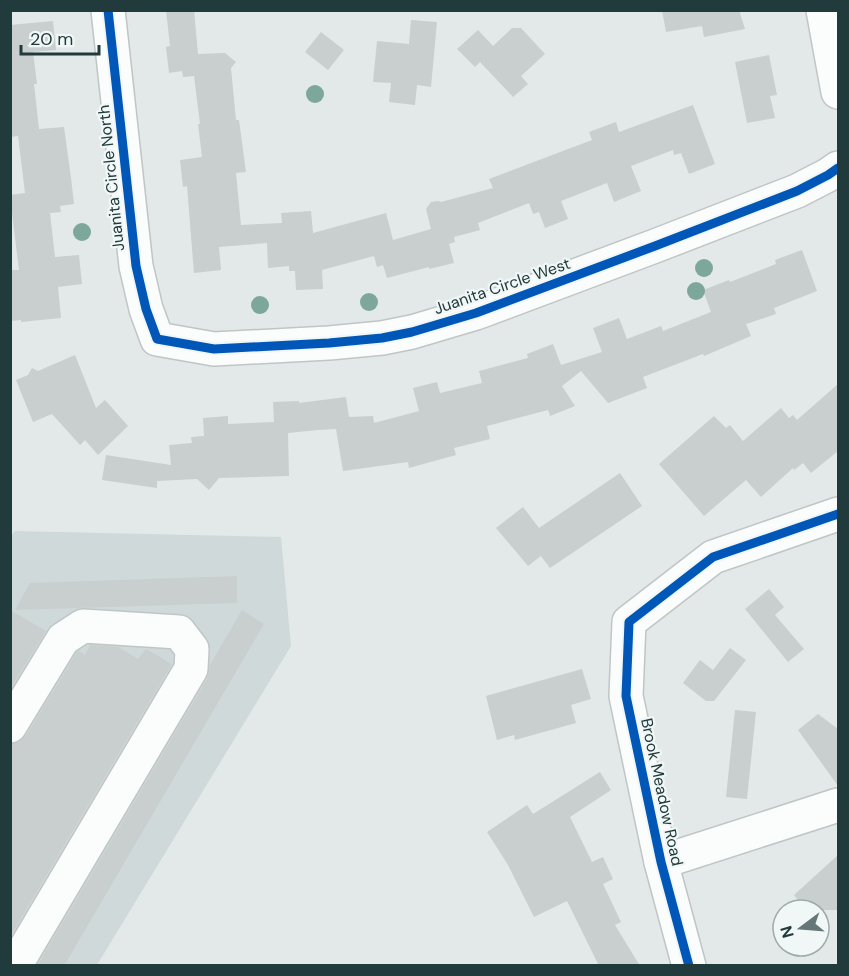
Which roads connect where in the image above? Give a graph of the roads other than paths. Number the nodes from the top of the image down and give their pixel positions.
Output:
1 (108, 10) edge
2 (823, 10) edge
3 (838, 92) edge
4 (838, 168) edge
5 (157, 339) joint
6 (838, 514) edge
7 (10, 726) edge
8 (838, 805) edge
9 (661, 862) junction
10 (15, 966) edge
11 (689, 966) edge

1 - 5 street, Juanita Circle North
2 - 3 street
4 - 5 street, Juanita Circle West
6 - 9 street, Brook Meadow Road
7 - 10 street
8 - 9 street
9 - 11 street, Brook Meadow Road

